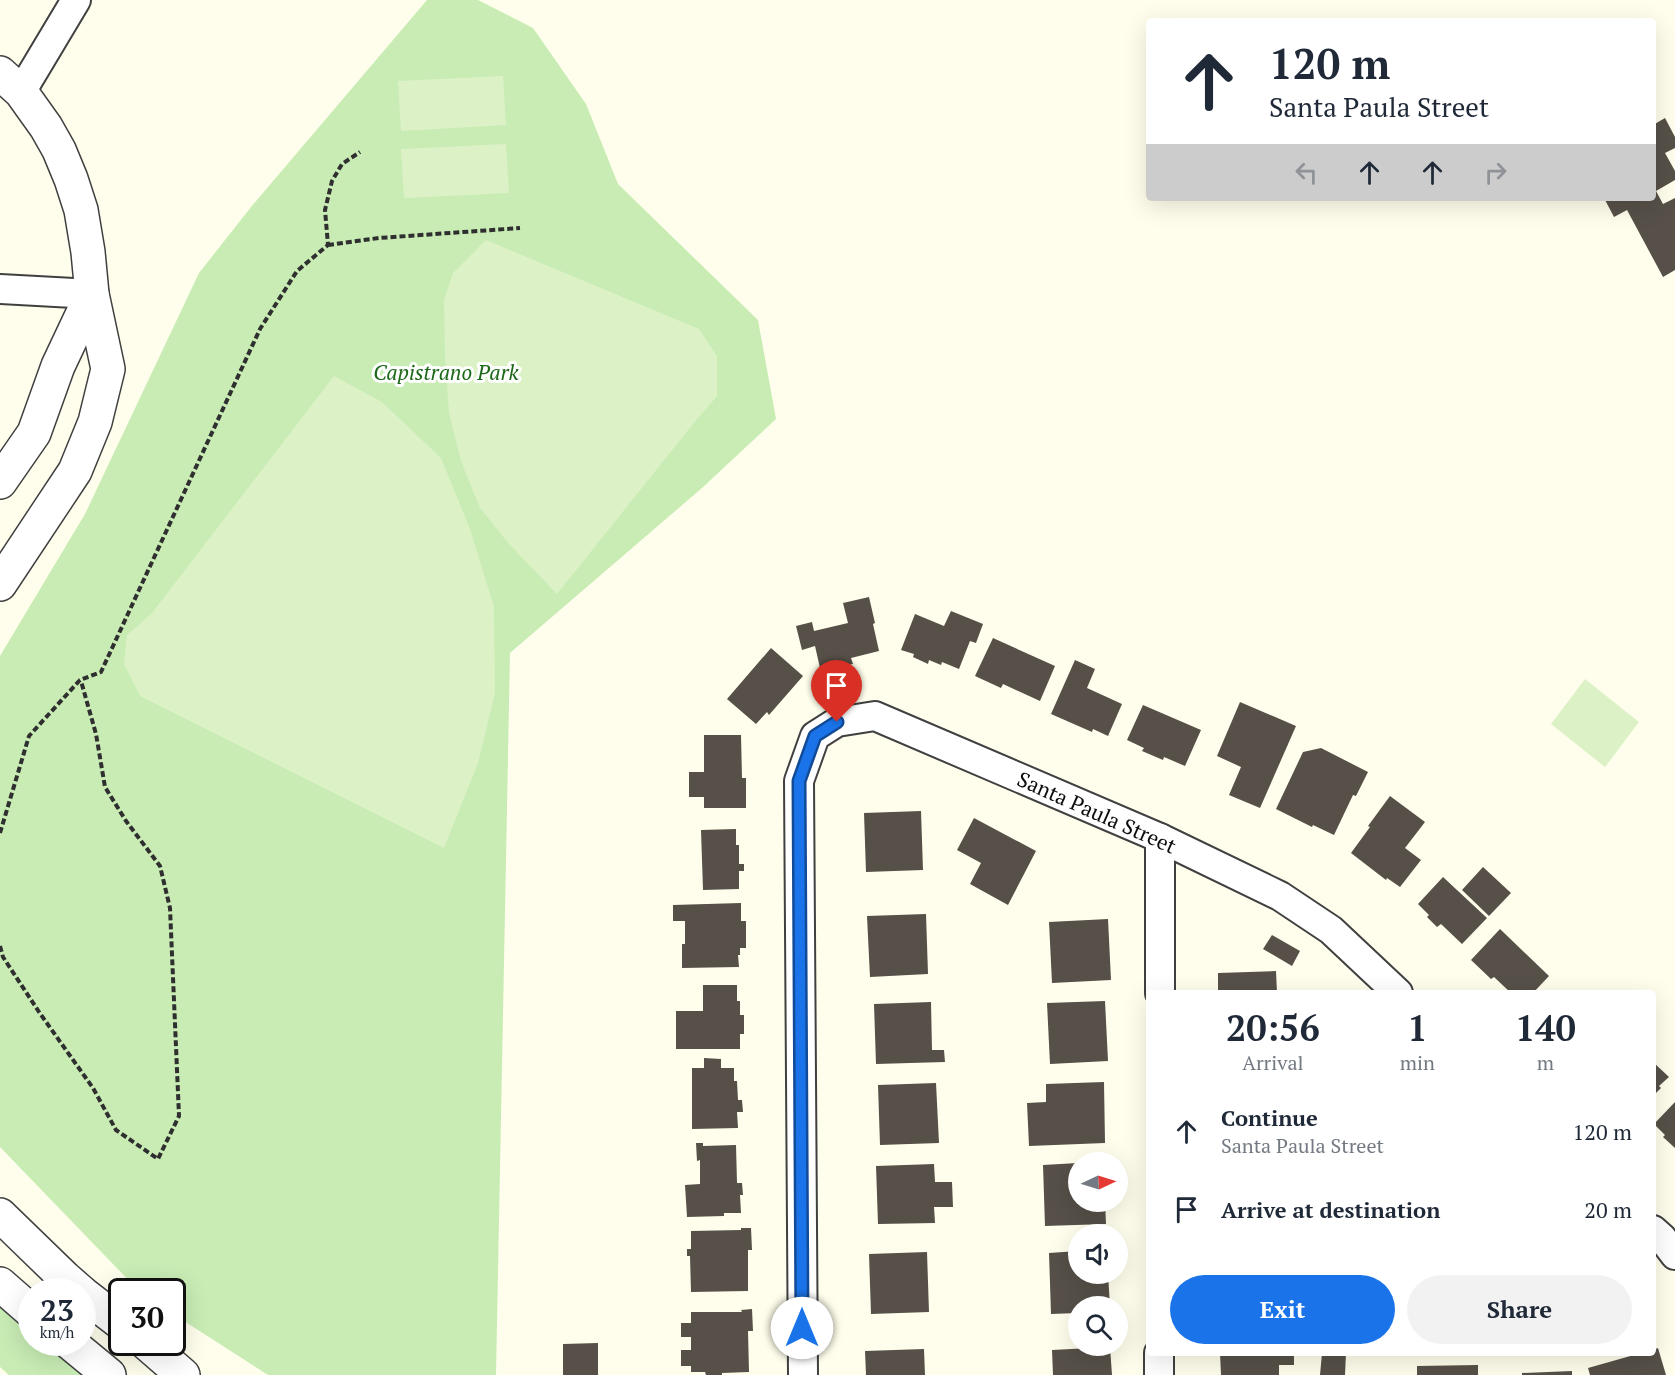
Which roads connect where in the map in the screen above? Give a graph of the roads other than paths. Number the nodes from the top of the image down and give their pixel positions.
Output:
1 (76, 0) edge
2 (10, 83) edge
3 (0, 289) edge
4 (92, 294) junction
5 (0, 482) edge
6 (0, 584) edge
7 (1160, 838) junction
8 (1160, 990) edge
9 (1395, 990) edge
10 (0, 1215) edge
11 (1656, 1233) edge
12 (1675, 1256) edge
13 (65, 1278) edge
14 (0, 1284) edge
15 (18, 1300) edge
16 (96, 1303) edge
17 (108, 1313) edge
18 (86, 1356) edge
19 (161, 1356) edge
20 (1159, 1356) edge
21 (109, 1375) edge
22 (183, 1375) edge
23 (803, 1375) edge
24 (1159, 1375) edge

1 - 2 street
2 - 4 street
3 - 4 street
4 - 5 street
4 - 6 street
7 - 8 street
7 - 9 street, Santa Paula Street
7 - 23 street, Santa Paula Street
10 - 13 street
11 - 12 street
14 - 15 street
16 - 17 street
18 - 21 street
19 - 22 street
20 - 24 street

